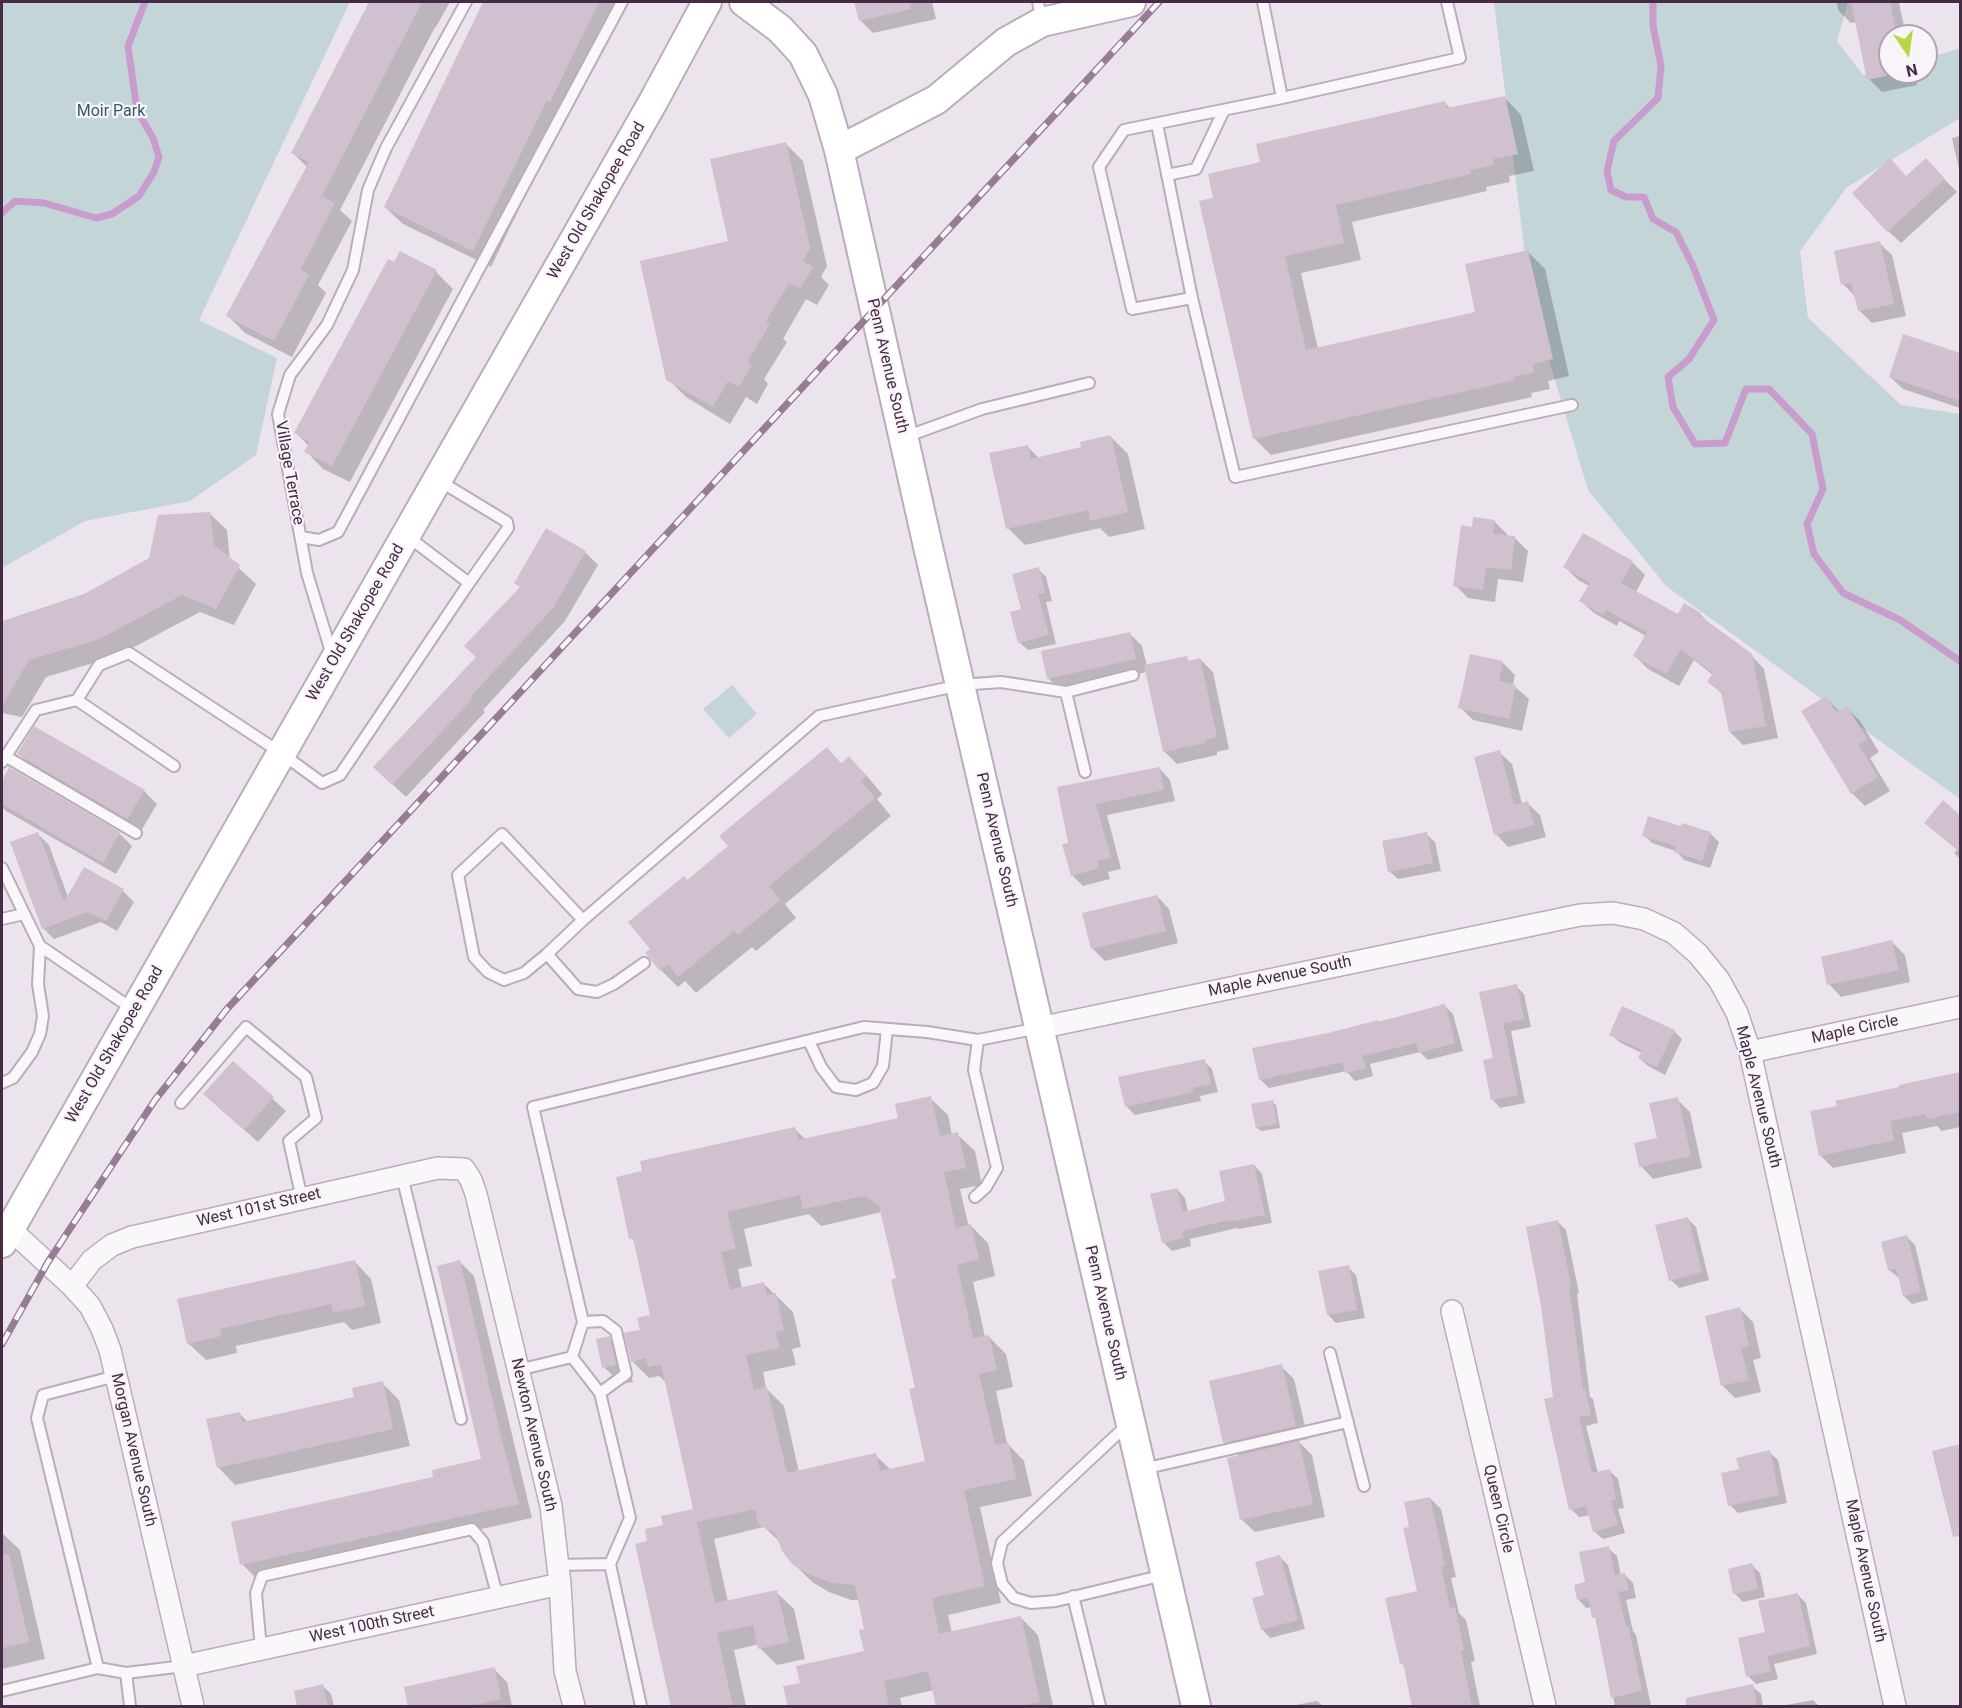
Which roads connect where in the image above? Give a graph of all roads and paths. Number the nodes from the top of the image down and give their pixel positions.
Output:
1 (466, 2) edge
2 (622, 2) edge
3 (707, 2) edge
4 (744, 2) edge
5 (1131, 2) edge
6 (1263, 2) edge
7 (1447, 2) edge
8 (1040, 12) edge
9 (1282, 98) junction
10 (1224, 110) junction
11 (1157, 124) junction
12 (839, 150) junction
13 (1167, 175) junction
14 (1192, 298) junction
15 (1089, 383) dead end
16 (1572, 405) dead end
17 (903, 437) junction
18 (438, 479) junction
19 (406, 535) junction
20 (300, 537) junction
21 (469, 583) junction
22 (334, 661) junction
23 (1134, 675) dead end
24 (960, 685) junction
25 (1066, 692) junction
26 (77, 700) junction
27 (281, 753) junction
28 (3, 759) edge
29 (174, 766) dead end
30 (1085, 772) dead end
31 (136, 832) dead end
32 (2, 868) edge
33 (24, 914) junction
34 (2, 919) edge
35 (583, 920) junction
36 (40, 946) junction
37 (547, 954) junction
38 (644, 963) dead end
39 (1960, 1007) edge
40 (135, 1010) junction
41 (1039, 1028) junction
42 (887, 1029) junction
43 (978, 1040) junction
44 (809, 1041) junction
45 (1750, 1052) junction
46 (2, 1083) edge
47 (181, 1103) dead end
48 (464, 1170) joint
49 (402, 1176) junction
50 (975, 1197) dead end
51 (302, 1198) junction
52 (5, 1236) edge
53 (72, 1286) junction
54 (1452, 1311) dead end
55 (583, 1322) junction
56 (1330, 1353) dead end
57 (572, 1357) junction
58 (518, 1370) junction
59 (116, 1376) junction
60 (600, 1394) junction
61 (461, 1419) dead end
62 (1348, 1422) junction
63 (1130, 1423) junction
64 (1141, 1470) junction
65 (1364, 1486) dead end
66 (610, 1564) junction
67 (558, 1575) junction
68 (1166, 1575) junction
69 (1073, 1596) junction
70 (498, 1598) junction
71 (261, 1649) junction
72 (184, 1666) junction
73 (98, 1668) junction
74 (126, 1673) junction
75 (2, 1691) edge
76 (130, 1707) edge
77 (193, 1707) edge
78 (574, 1707) edge
79 (641, 1707) edge
80 (1100, 1707) edge
81 (1197, 1707) edge
82 (1545, 1707) edge
83 (1895, 1707) edge

1 - 20 lane, Village Terrace
2 - 20 lane
3 - 18 main road, West Old Shakopee Road
4 - 12 main road, Penn Avenue South
5 - 8 main road
6 - 9 lane
7 - 9 lane
8 - 12 main road
9 - 10 lane
10 - 11 lane
10 - 13 lane
11 - 13 lane
11 - 14 lane
12 - 17 main road, Penn Avenue South
13 - 14 lane
14 - 16 lane
15 - 17 lane
17 - 24 main road, Penn Avenue South
18 - 19 main road, West Old Shakopee Road
18 - 21 lane
19 - 21 lane
19 - 22 main road, West Old Shakopee Road
20 - 22 lane, Village Terrace
21 - 27 lane
22 - 27 main road, West Old Shakopee Road
23 - 25 lane
24 - 25 lane
24 - 35 lane
24 - 41 main road, Penn Avenue South
25 - 30 lane
26 - 27 lane
26 - 28 lane
26 - 29 lane
27 - 40 main road, West Old Shakopee Road
28 - 31 lane
32 - 33 lane
33 - 34 lane
33 - 36 lane
35 - 37 lane
35 - 37 lane
36 - 40 lane
36 - 46 lane
37 - 38 lane
39 - 45 street, Maple Circle
40 - 52 main road, West Old Shakopee Road
41 - 43 lane
41 - 45 street, Maple Avenue South
41 - 63 main road, Penn Avenue South
42 - 43 lane
42 - 44 lane
42 - 44 lane
43 - 50 lane
44 - 55 lane
45 - 83 street, Maple Avenue South
47 - 51 lane
48 - 49 street, West 101st Street
48 - 58 street, Newton Avenue South
49 - 51 street, West 101st Street
49 - 61 lane
51 - 53 street, West 101st Street
52 - 53 street, Morgan Avenue South
53 - 59 street, Morgan Avenue South
54 - 82 street, Queen Circle
55 - 57 lane
55 - 60 lane
56 - 62 lane
57 - 58 lane
57 - 60 lane
58 - 67 street, Newton Avenue South
59 - 72 street, Morgan Avenue South
59 - 73 lane
60 - 66 lane
62 - 64 lane
62 - 65 lane
63 - 64 main road, Penn Avenue South
63 - 69 lane
64 - 68 main road, Penn Avenue South
66 - 67 lane
66 - 79 lane
67 - 70 street, West 100th Street
67 - 78 street, Newton Avenue South
68 - 69 lane
68 - 81 main road, Penn Avenue South
69 - 80 lane
70 - 71 street, West 100th Street
70 - 71 lane
71 - 72 street, West 100th Street
72 - 74 lane
72 - 77 street, Morgan Avenue South
73 - 74 lane
73 - 75 lane
74 - 76 lane

